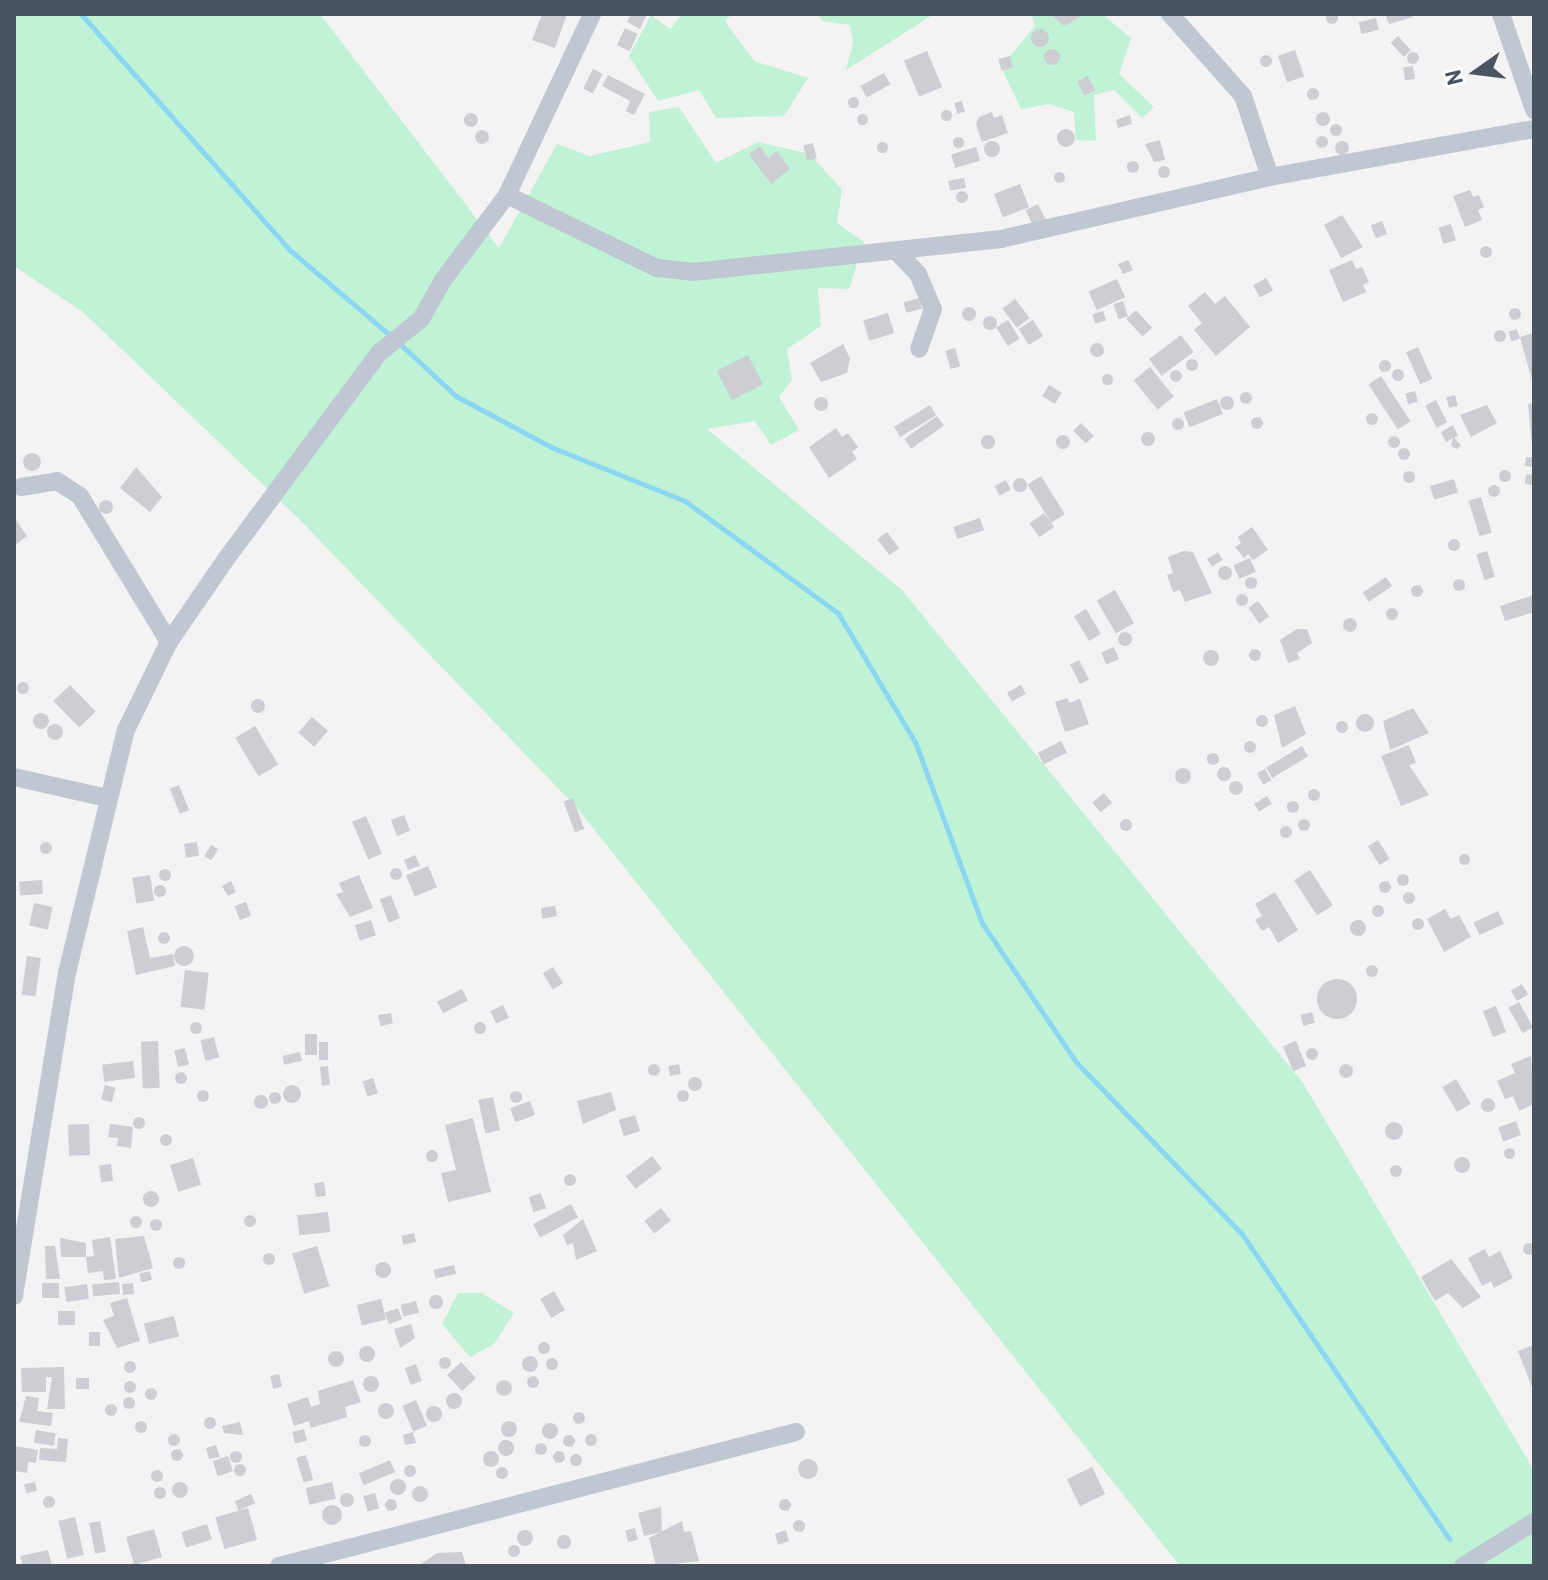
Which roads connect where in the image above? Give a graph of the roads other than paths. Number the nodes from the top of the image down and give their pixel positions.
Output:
1 (592, 14) edge
2 (1170, 14) edge
3 (1501, 14) edge
4 (1526, 61) edge
5 (1534, 110) edge
6 (1534, 129) edge
7 (1270, 177) junction
8 (507, 195) junction
9 (897, 252) junction
10 (919, 349) dead end
11 (21, 487) dead end
12 (169, 642) junction
13 (14, 777) edge
14 (107, 798) junction
15 (14, 1296) edge
16 (796, 1432) dead end
17 (1534, 1522) edge
18 (279, 1566) edge
19 (1463, 1566) edge

1 - 8 street
2 - 7 street
3 - 4 street
4 - 5 street
6 - 7 street
7 - 9 street
8 - 9 street
8 - 12 street
9 - 10 street
11 - 12 street
12 - 14 street
13 - 14 street
14 - 15 street
16 - 18 street
17 - 19 street

